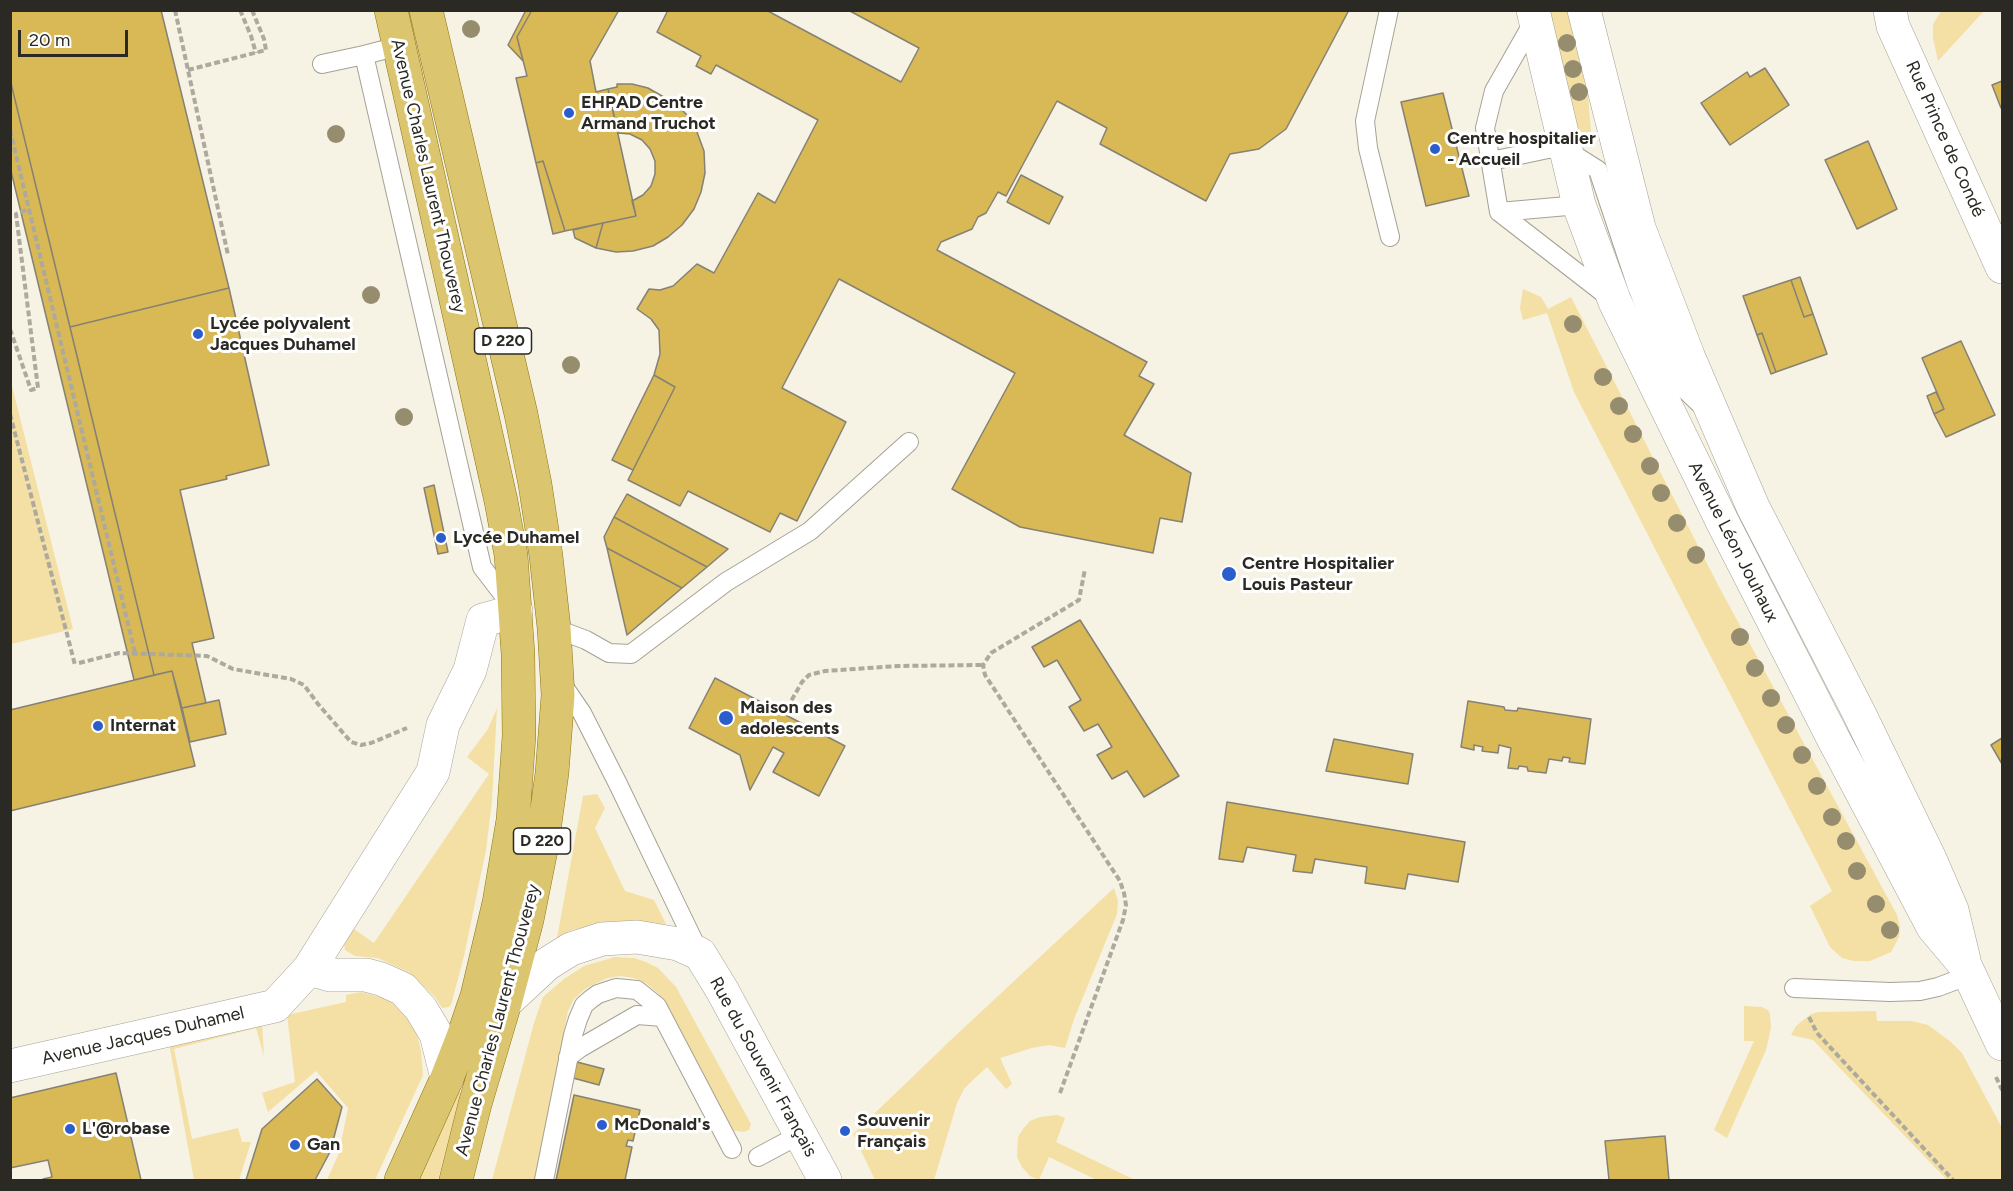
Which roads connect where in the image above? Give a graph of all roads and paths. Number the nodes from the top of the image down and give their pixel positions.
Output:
1 (175, 10) edge
2 (240, 10) edge
3 (252, 10) edge
4 (391, 10) edge
5 (426, 10) edge
6 (1389, 10) edge
7 (1584, 10) edge
8 (1890, 10) edge
9 (1534, 15) edge
10 (399, 46) junction
11 (256, 53) junction
12 (364, 55) junction
13 (322, 64) dead end
14 (188, 70) junction
15 (10, 130) edge
16 (1565, 148) junction
17 (13, 149) edge
18 (1491, 161) junction
19 (1579, 205) junction
20 (29, 209) junction
21 (1499, 213) junction
22 (1390, 237) dead end
23 (228, 255) dead end
24 (2002, 267) edge
25 (1615, 302) junction
26 (10, 329) edge
27 (10, 414) edge
28 (1718, 422) junction
29 (909, 442) dead end
30 (1085, 569) dead end
31 (516, 611) junction
32 (554, 628) junction
33 (135, 653) junction
34 (983, 665) junction
35 (557, 675) junction
36 (787, 708) dead end
37 (412, 725) dead end
38 (700, 954) junction
39 (309, 969) junction
40 (1967, 970) junction
41 (1794, 988) joint
42 (505, 1003) junction
43 (663, 1017) junction
44 (2002, 1044) edge
45 (568, 1057) junction
46 (10, 1066) edge
47 (447, 1078) junction
48 (1060, 1093) dead end
49 (799, 1135) junction
50 (732, 1149) dead end
51 (758, 1157) dead end
52 (401, 1180) edge
53 (456, 1180) edge
54 (544, 1180) edge
55 (825, 1180) edge
56 (1953, 1180) edge

1 - 14 path
2 - 11 path
3 - 11 path
4 - 10 main road, Avenue Charles Laurent Thouverey / D 220
5 - 32 main road, Avenue Charles Laurent Thouverey / D 220
6 - 22 lane
7 - 28 main road
8 - 24 main road, Rue Prince de Condé
9 - 16 main road, Avenue Léon Jouhaux
9 - 18 lane
10 - 12 lane
10 - 31 main road, Avenue Charles Laurent Thouverey / D 220
11 - 14 path
12 - 13 lane
12 - 31 lane
14 - 23 path
15 - 17 path
16 - 18 lane
16 - 19 main road, Avenue Léon Jouhaux
16 - 28 lane
17 - 20 path
18 - 21 lane
19 - 21 lane
19 - 25 main road, Avenue Léon Jouhaux
20 - 26 path
20 - 33 path
21 - 25 lane
25 - 40 main road, Avenue Léon Jouhaux
27 - 33 path
28 - 40 main road
29 - 32 lane
30 - 34 path
31 - 39 main road
31 - 47 main road, Avenue Charles Laurent Thouverey / D 220
32 - 35 main road, Avenue Charles Laurent Thouverey / D 220
33 - 37 path
34 - 36 path
34 - 48 path
35 - 38 lane, Rue du Souvenir Français
35 - 42 main road, Avenue Charles Laurent Thouverey / D 220
38 - 42 main road
38 - 49 main road, Rue du Souvenir Français
39 - 46 main road, Avenue Jacques Duhamel
39 - 47 main road
40 - 41 lane
40 - 44 main road, Avenue Léon Jouhaux
41 - 56 path
42 - 53 main road, Avenue Charles Laurent Thouverey / D 220
43 - 45 lane
43 - 45 lane
43 - 50 lane
45 - 54 lane
47 - 52 main road, Avenue Charles Laurent Thouverey / D 220
49 - 51 lane
49 - 55 main road, Rue du Souvenir Français

